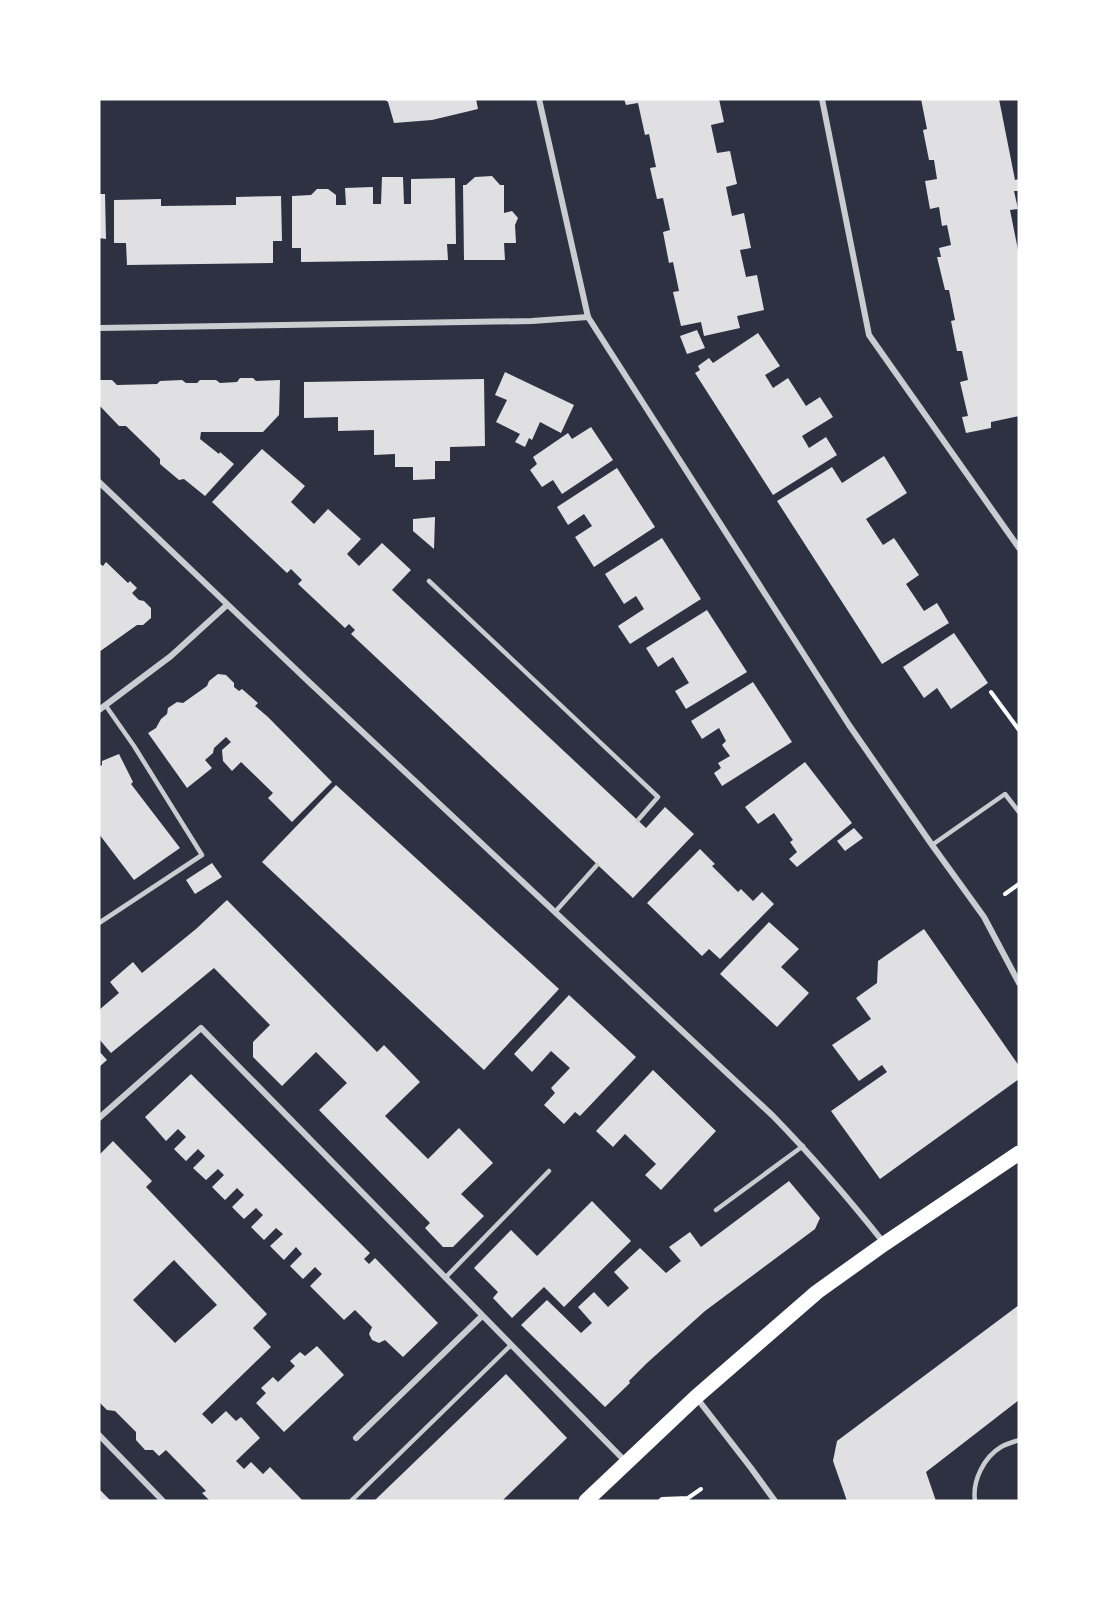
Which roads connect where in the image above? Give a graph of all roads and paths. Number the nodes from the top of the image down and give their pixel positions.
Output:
1 (538, 99) edge
2 (822, 99) edge
3 (588, 317) junction
4 (99, 328) edge
5 (99, 482) edge
6 (1019, 548) edge
7 (429, 581) dead end
8 (227, 605) junction
9 (991, 692) dead end
10 (101, 709) edge
11 (1019, 730) edge
12 (1019, 812) edge
13 (638, 820) dead end
14 (932, 845) junction
15 (597, 865) dead end
16 (1019, 884) edge
17 (1005, 894) dead end
18 (555, 912) junction
19 (99, 923) edge
20 (1019, 983) edge
21 (99, 1118) edge
22 (802, 1146) junction
23 (1019, 1154) edge
24 (549, 1170) dead end
25 (716, 1210) dead end
26 (884, 1244) junction
27 (445, 1278) junction
28 (482, 1316) junction
29 (511, 1345) junction
30 (696, 1397) junction
31 (99, 1435) edge
32 (356, 1438) dead end
33 (1019, 1440) edge
34 (626, 1462) junction
35 (700, 1489) dead end
36 (163, 1501) edge
37 (351, 1501) edge
38 (586, 1501) edge
39 (660, 1501) edge
40 (775, 1501) edge
41 (975, 1501) edge

1 - 3 street
2 - 6 street
3 - 4 street
3 - 14 street
5 - 8 street
7 - 13 lane
8 - 10 street
8 - 18 street
9 - 11 path
10 - 19 lane
12 - 14 lane
14 - 20 street
15 - 18 lane
16 - 17 path
18 - 22 street
21 - 27 street
22 - 25 lane
22 - 26 street
23 - 26 main road
24 - 27 lane
26 - 30 main road
27 - 28 street
28 - 29 street
28 - 32 street
29 - 34 street
29 - 37 lane
30 - 34 main road
30 - 40 street
31 - 36 street
33 - 41 lane
34 - 38 main road
35 - 39 path

